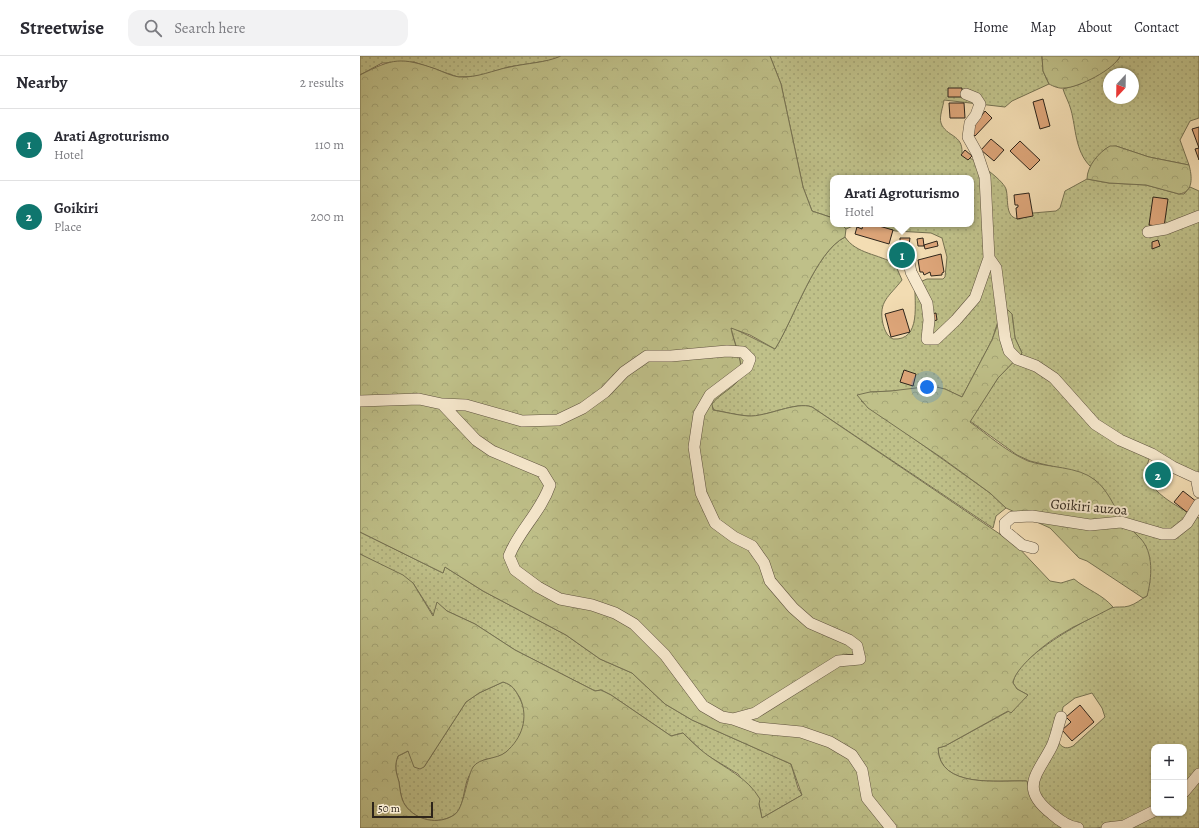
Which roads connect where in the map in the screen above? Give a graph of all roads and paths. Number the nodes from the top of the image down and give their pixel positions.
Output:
1 (966, 94) dead end
2 (1199, 216) edge
3 (1148, 232) dead end
4 (906, 248) dead end
5 (989, 258) junction
6 (360, 401) edge
7 (442, 404) junction
8 (1197, 478) edge
9 (1199, 492) edge
10 (1199, 504) edge
11 (1033, 548) dead end
12 (1061, 717) dead end
13 (732, 719) junction
14 (1199, 774) edge
15 (1187, 788) edge
16 (1151, 813) edge
17 (891, 828) edge
18 (1078, 828) edge
19 (1107, 828) edge

1 - 5 lane
2 - 3 lane
4 - 5 lane
5 - 8 lane
6 - 7 lane
7 - 13 lane
7 - 13 lane
8 - 9 lane
10 - 11 lane, Goikiri auzoa
12 - 18 lane
13 - 17 lane
14 - 15 lane
16 - 19 lane

